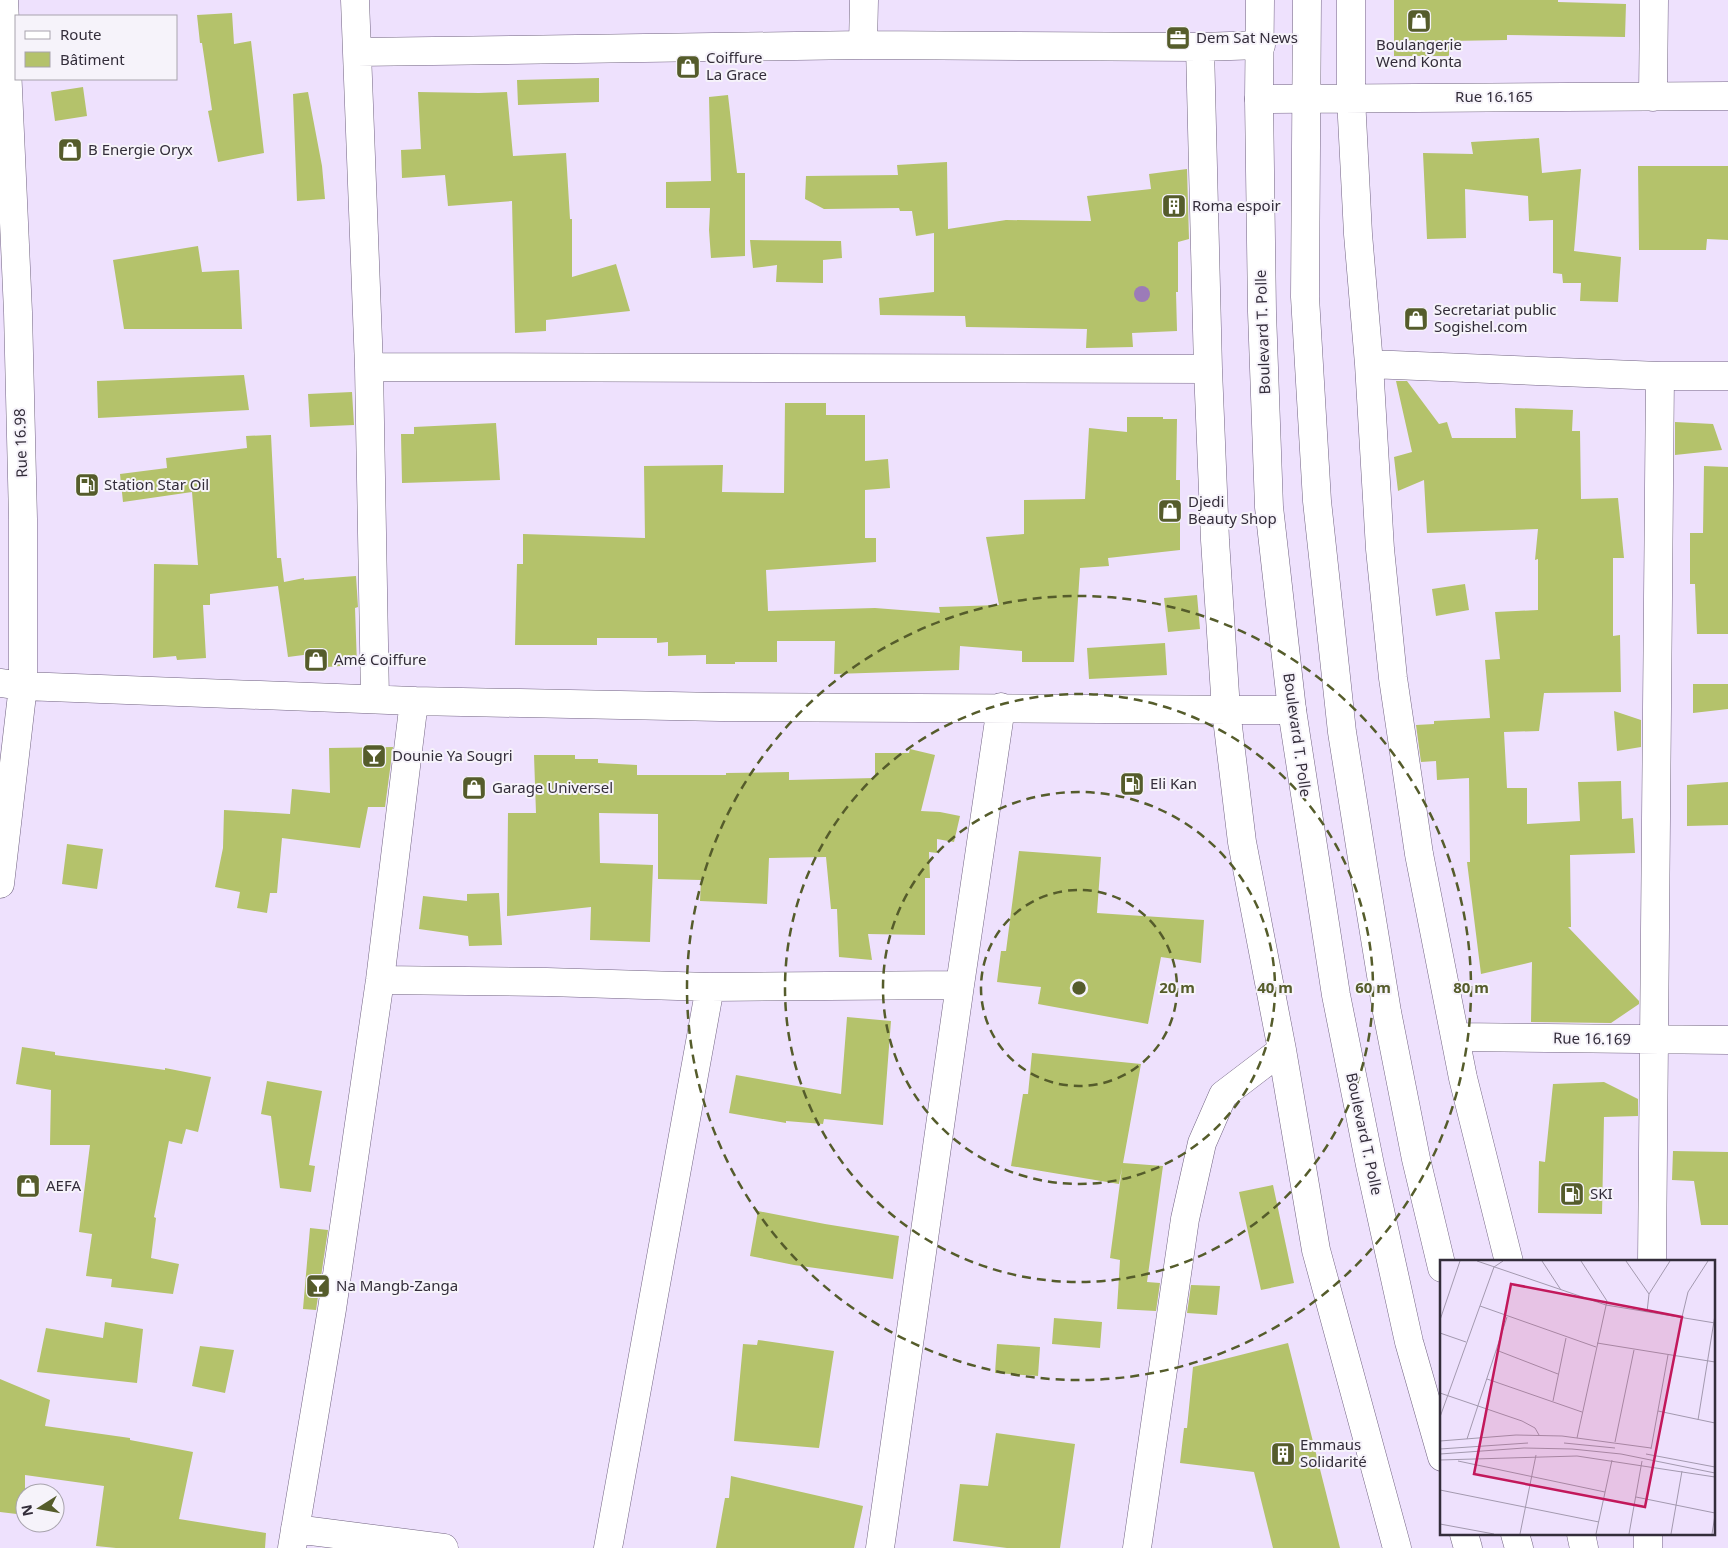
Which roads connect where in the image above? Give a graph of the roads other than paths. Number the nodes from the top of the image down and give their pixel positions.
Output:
1 (4, 0) edge
2 (355, 0) edge
3 (864, 0) edge
4 (1260, 0) edge
5 (1306, 0) edge
6 (1350, 0) edge
7 (1654, 0) edge
8 (0, 1) edge
9 (863, 45) junction
10 (1261, 45) junction
11 (1200, 47) junction
12 (358, 52) junction
13 (1653, 96) junction
14 (1728, 96) edge
15 (1351, 98) junction
16 (1259, 99) junction
17 (1305, 100) junction
18 (9, 313) edge
19 (1369, 364) junction
20 (369, 367) junction
21 (1208, 369) junction
22 (1660, 376) junction
23 (1728, 376) edge
24 (11, 685) edge
25 (375, 699) junction
26 (414, 701) junction
27 (1001, 707) junction
28 (1226, 710) junction
29 (1292, 710) junction
30 (0, 884) edge
31 (380, 980) junction
32 (960, 985) junction
33 (710, 987) junction
34 (1456, 1037) junction
35 (1654, 1040) junction
36 (1728, 1040) edge
37 (1282, 1050) junction
38 (1440, 1260) edge
39 (1508, 1260) edge
40 (1652, 1260) edge
41 (1440, 1449) edge
42 (293, 1538) edge
43 (444, 1548) edge
44 (608, 1548) edge
45 (880, 1548) edge
46 (1137, 1548) edge
47 (1398, 1548) edge

1 - 8 main road
1 - 18 main road, Rue 16.98
2 - 12 main road
3 - 9 main road
4 - 10 main road, Boulevard T. Polle
5 - 17 main road
6 - 15 main road
7 - 13 main road
9 - 11 main road
9 - 12 main road
10 - 11 main road
10 - 16 main road, Boulevard T. Polle
11 - 21 main road
12 - 20 main road
13 - 14 main road, Rue 16.165
13 - 15 main road, Rue 16.165
15 - 17 main road, Rue 16.165
15 - 19 main road
16 - 17 main road, Rue 16.165
16 - 29 main road, Boulevard T. Polle
17 - 38 main road
18 - 24 main road, Rue 16.98
19 - 22 main road
19 - 34 main road
20 - 21 main road
20 - 25 main road
21 - 28 main road
22 - 23 main road
22 - 35 main road
24 - 25 main road
24 - 30 main road, Rue 16.98
25 - 26 main road
26 - 27 main road
26 - 31 main road
27 - 28 main road
27 - 32 main road
28 - 29 main road
28 - 37 main road
29 - 41 main road, Boulevard T. Polle
31 - 33 main road
31 - 42 main road
32 - 33 main road
32 - 45 main road
33 - 44 main road
34 - 35 main road, Rue 16.169
34 - 39 main road
35 - 36 main road, Rue 16.169
35 - 40 main road
37 - 46 main road
37 - 47 main road
42 - 43 main road

